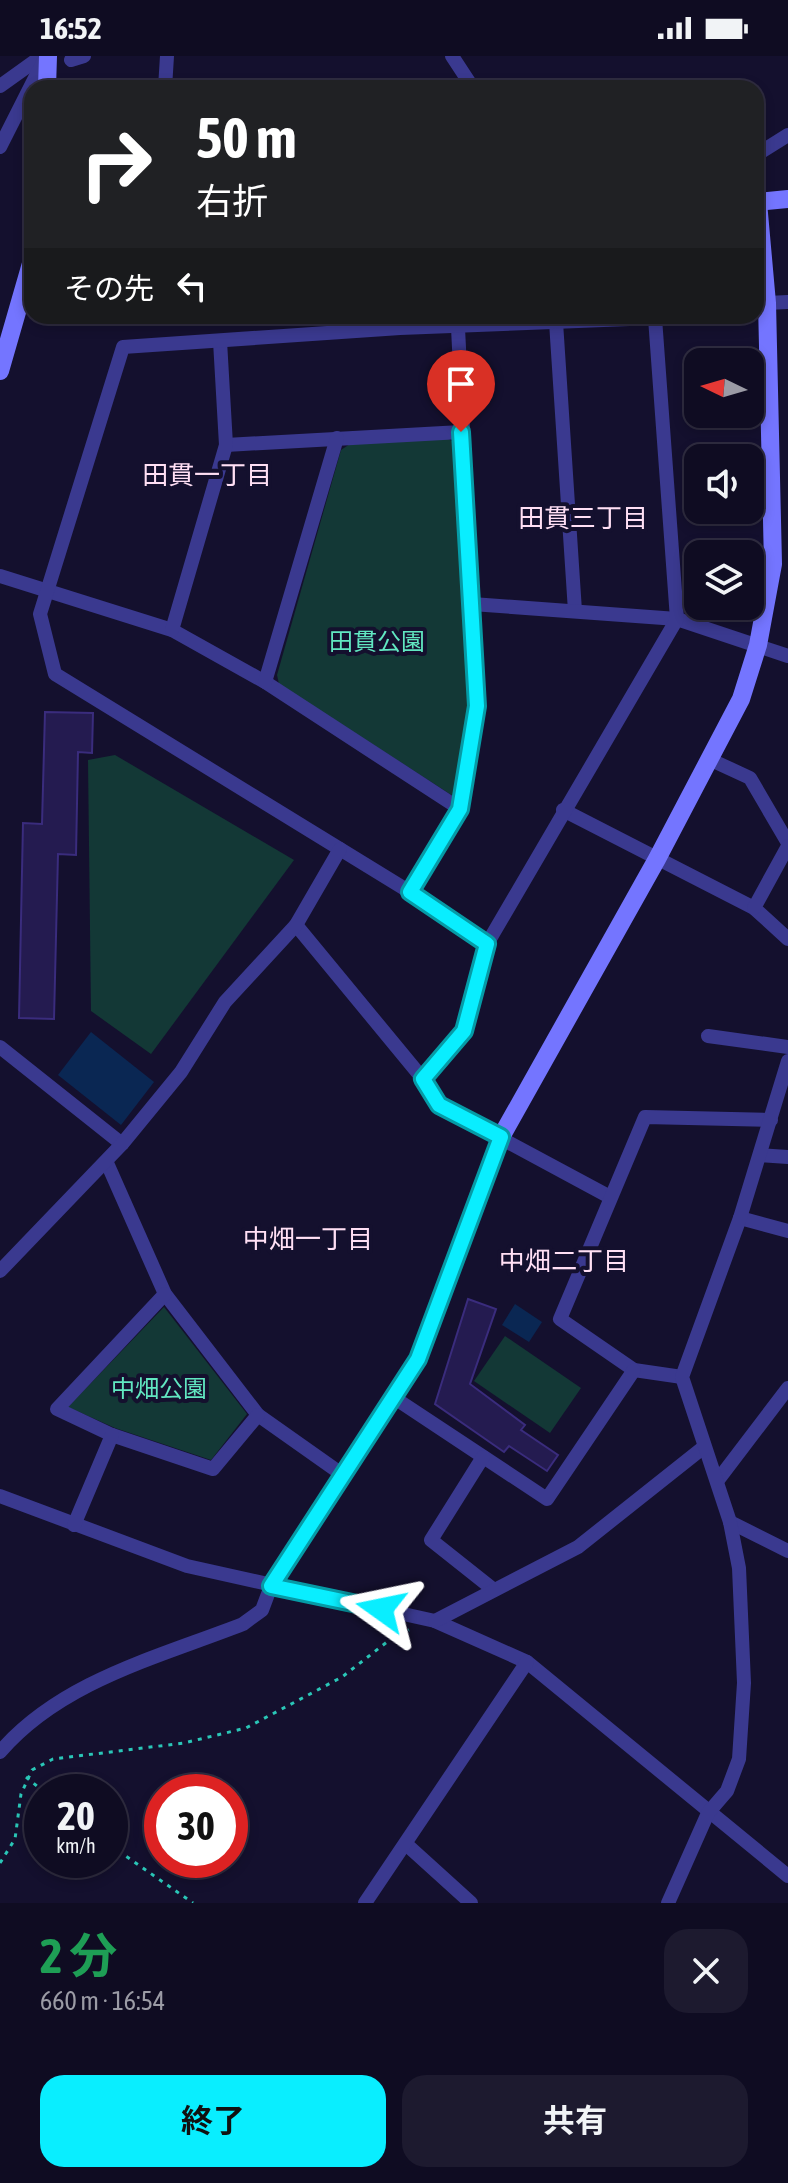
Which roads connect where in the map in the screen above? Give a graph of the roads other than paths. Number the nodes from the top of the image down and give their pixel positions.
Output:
1 (45, 56) edge
2 (167, 56) edge
3 (452, 56) edge
4 (33, 80) edge
5 (46, 80) edge
6 (166, 80) edge
7 (468, 80) edge
8 (0, 86) edge
9 (24, 98) edge
10 (788, 135) edge
11 (0, 147) edge
12 (764, 150) edge
13 (788, 199) edge
14 (764, 201) edge
15 (764, 273) edge
16 (24, 288) edge
17 (788, 302) edge
18 (767, 303) junction
19 (380, 324) edge
20 (419, 324) edge
21 (523, 324) edge
22 (556, 324) edge
23 (655, 324) edge
24 (458, 328) junction
25 (220, 341) junction
26 (0, 371) edge
27 (461, 432) junction
28 (337, 438) junction
29 (226, 445) junction
30 (0, 576) edge
31 (47, 592) junction
32 (472, 604) junction
33 (575, 611) junction
34 (677, 619) junction
35 (172, 630) junction
36 (758, 645) junction
37 (788, 656) edge
38 (265, 682) junction
39 (711, 760) junction
40 (460, 809) junction
41 (563, 810) junction
42 (788, 844) edge
43 (340, 849) junction
44 (657, 859) junction
45 (410, 892) junction
46 (754, 908) junction
47 (296, 925) junction
48 (788, 939) edge
49 (487, 944) junction
50 (708, 1036) dead end
51 (0, 1047) edge
52 (788, 1047) edge
53 (788, 1061) edge
54 (423, 1079) junction
55 (784, 1097) edge
56 (771, 1120) junction
57 (501, 1137) junction
58 (122, 1144) junction
59 (760, 1155) junction
60 (788, 1157) edge
61 (107, 1163) junction
62 (610, 1197) junction
63 (740, 1218) junction
64 (788, 1231) edge
65 (0, 1271) edge
66 (165, 1294) junction
67 (634, 1370) junction
68 (682, 1377) junction
69 (788, 1388) edge
70 (393, 1397) junction
71 (258, 1415) junction
72 (112, 1435) junction
73 (704, 1447) junction
74 (483, 1457) junction
75 (343, 1475) junction
76 (718, 1480) junction
77 (0, 1496) edge
78 (730, 1522) junction
79 (74, 1525) junction
80 (788, 1551) edge
81 (271, 1586) junction
82 (494, 1590) junction
83 (435, 1621) junction
84 (527, 1662) junction
85 (0, 1752) edge
86 (708, 1813) junction
87 (407, 1845) junction
88 (788, 1876) edge
89 (365, 1903) edge
90 (471, 1903) edge
91 (668, 1903) edge

1 - 4 street
1 - 5 street
1 - 8 street
2 - 6 street
3 - 7 street
9 - 11 street
10 - 12 street
13 - 14 street
15 - 18 street
16 - 26 street
17 - 18 street
18 - 36 street
19 - 25 street
20 - 24 street
21 - 24 street
22 - 33 street
23 - 34 street
24 - 27 street
25 - 29 street
25 - 31 street
27 - 28 street
27 - 32 street
28 - 29 street
28 - 38 street
29 - 35 street
30 - 31 street
31 - 35 street
31 - 43 street
32 - 33 street
32 - 40 street
33 - 34 street
34 - 36 street
34 - 41 street
35 - 38 street
36 - 37 street
36 - 39 street
38 - 40 street
39 - 42 street
39 - 44 street
40 - 45 street
41 - 44 street
41 - 49 street
42 - 46 street
43 - 45 street
43 - 47 street
44 - 46 street
44 - 57 street
45 - 49 street
46 - 48 street
47 - 54 street
47 - 58 street
49 - 54 street
50 - 52 street
51 - 58 street
53 - 55 street
54 - 57 street
55 - 56 street
56 - 59 street
56 - 62 street
57 - 62 street
57 - 70 street
58 - 61 street
59 - 60 street
59 - 63 street
61 - 65 street
61 - 66 street
62 - 67 street
63 - 64 street
63 - 68 street
66 - 71 street
66 - 72 street
67 - 68 street
67 - 74 street
68 - 73 street
69 - 76 street
70 - 74 street
70 - 75 street
71 - 72 street
71 - 75 street
72 - 79 street
73 - 76 street
73 - 82 street
74 - 82 street
75 - 81 street
76 - 78 street
77 - 79 street
78 - 80 street
78 - 86 street
79 - 81 street
81 - 83 street
81 - 85 street
82 - 83 street
83 - 84 street
84 - 86 street
84 - 87 street
86 - 88 street
86 - 91 street
87 - 89 street
87 - 90 street

